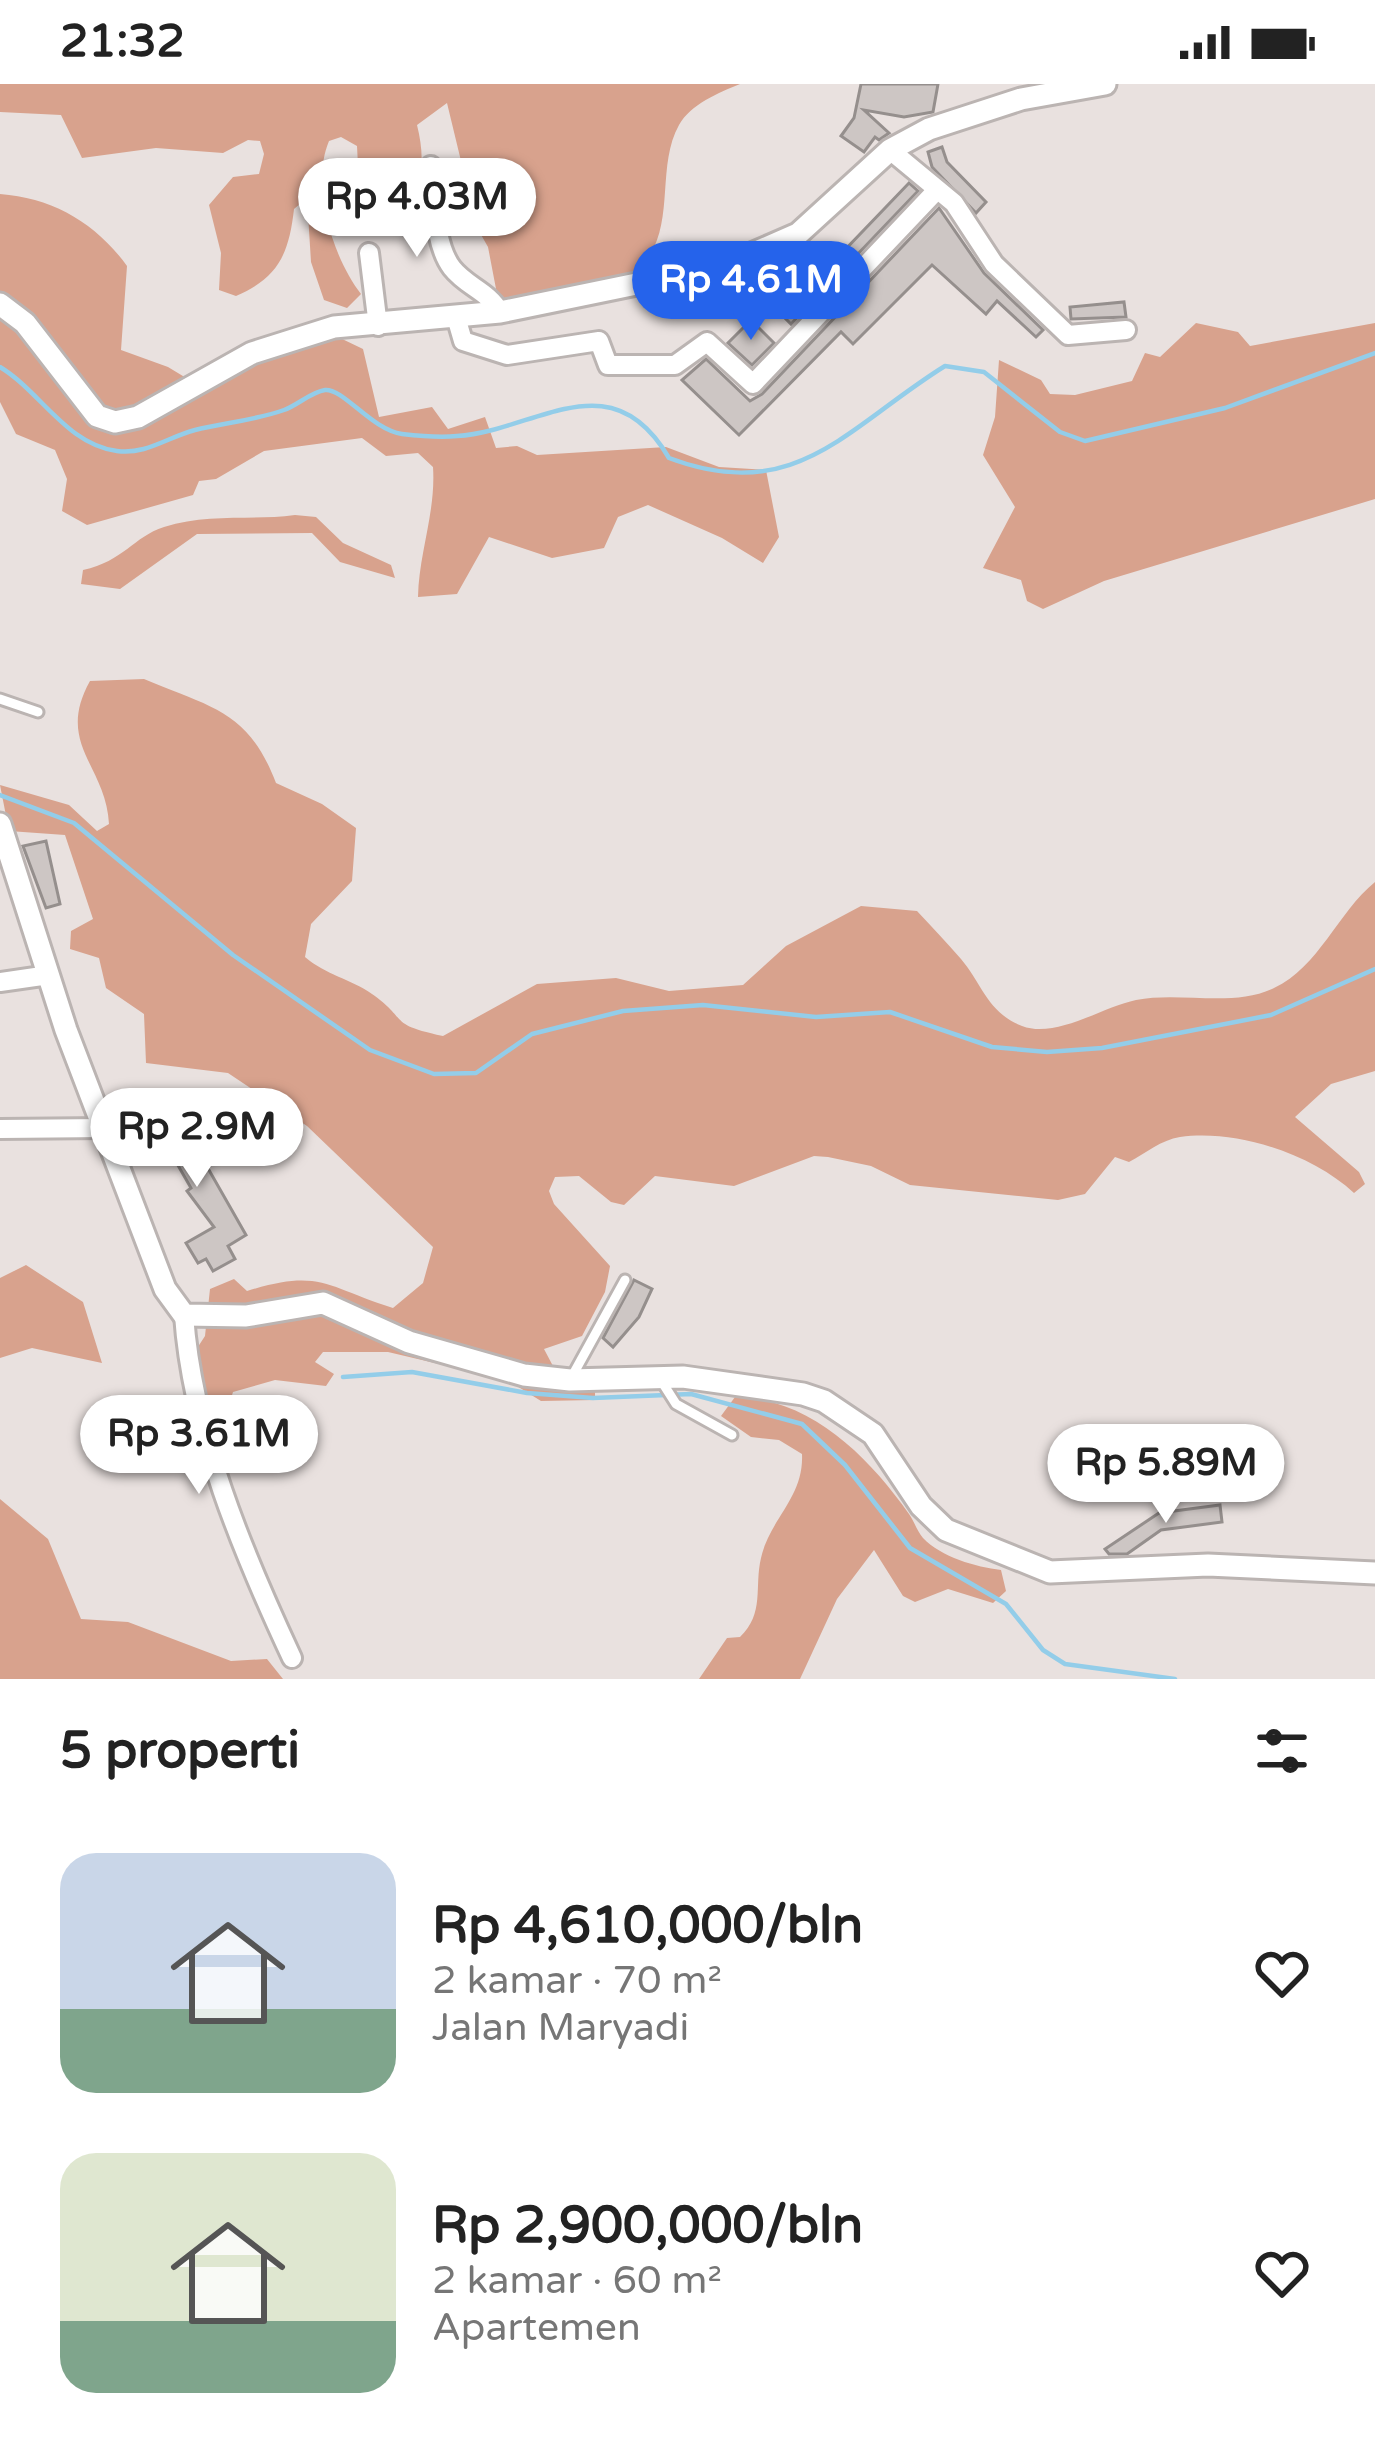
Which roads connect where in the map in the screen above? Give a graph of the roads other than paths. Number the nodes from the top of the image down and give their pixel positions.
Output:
1 (1105, 84) edge
2 (890, 150) junction
3 (431, 166) dead end
4 (937, 191) junction
5 (369, 253) dead end
6 (0, 304) edge
7 (500, 312) junction
8 (456, 317) junction
9 (378, 326) junction
10 (1126, 330) dead end
11 (0, 699) edge
12 (38, 712) dead end
13 (0, 824) edge
14 (6, 866) edge
15 (49, 975) junction
16 (0, 982) edge
17 (106, 1128) junction
18 (0, 1129) edge
19 (625, 1280) dead end
20 (184, 1315) junction
21 (570, 1380) junction
22 (662, 1382) junction
23 (732, 1436) dead end
24 (1375, 1573) edge
25 (292, 1658) dead end

1 - 2 street
2 - 4 street
2 - 7 street
3 - 7 street
4 - 8 street
4 - 10 street
5 - 9 street
6 - 9 street
7 - 8 street
8 - 9 street
11 - 12 lane
13 - 14 street
14 - 15 street
15 - 16 street
15 - 17 street
17 - 18 street
17 - 20 street
19 - 21 lane
20 - 21 street
20 - 25 street
21 - 22 street
22 - 23 lane
22 - 24 street

